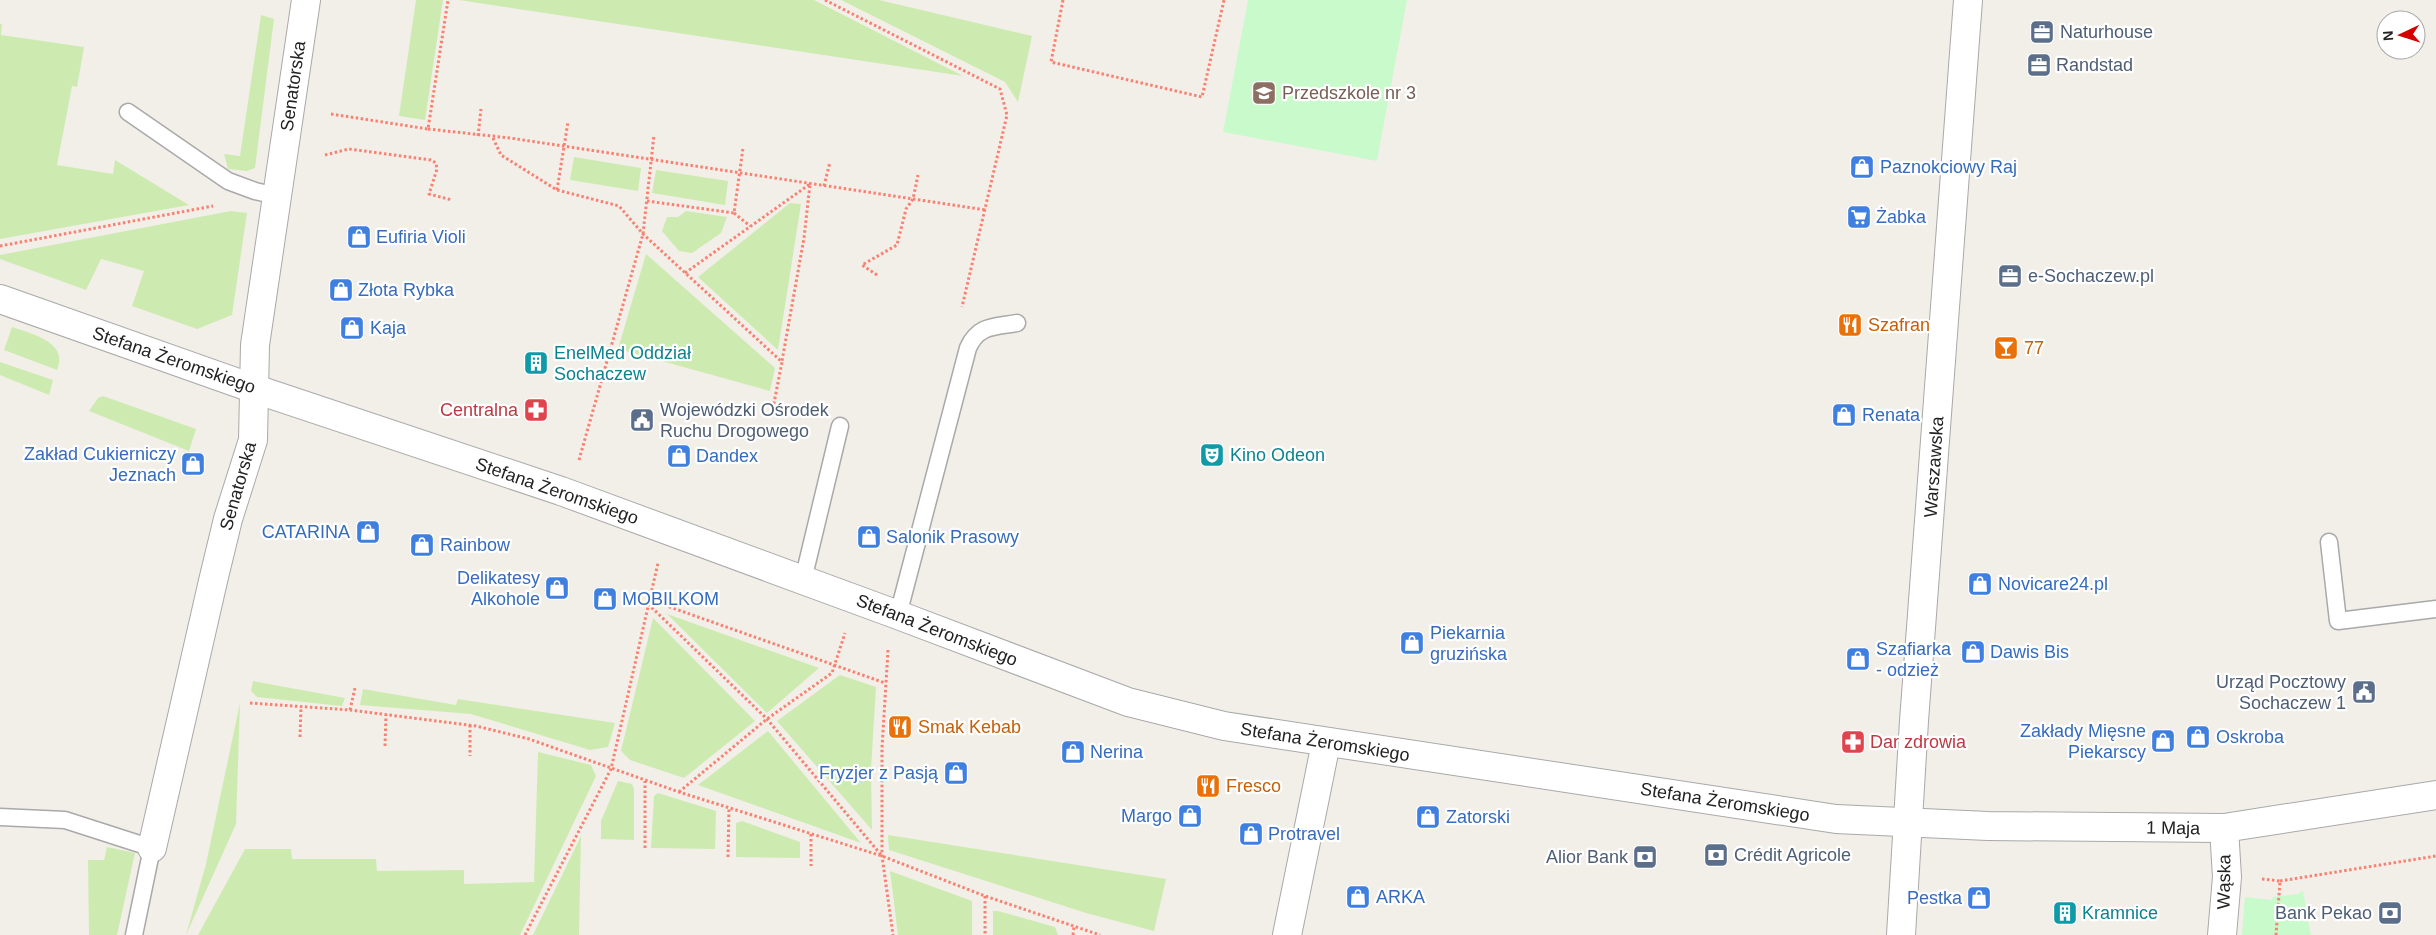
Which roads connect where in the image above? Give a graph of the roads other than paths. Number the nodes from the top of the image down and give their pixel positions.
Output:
1 (306, 0) edge
2 (1968, 0) edge
3 (128, 112) dead end
4 (277, 196) junction
5 (0, 299) edge
6 (1017, 323) dead end
7 (255, 389) junction
8 (840, 426) dead end
9 (2329, 542) dead end
10 (803, 580) junction
11 (2436, 609) edge
12 (898, 615) junction
13 (1326, 743) junction
14 (2436, 795) edge
15 (0, 817) edge
16 (1908, 824) junction
17 (2224, 828) junction
18 (152, 848) junction
19 (134, 935) edge
20 (1288, 935) edge
21 (1901, 935) edge
22 (2222, 935) edge

1 - 4 street, Senatorska
2 - 16 street, Warszawska
3 - 4 lane
4 - 7 street, Senatorska
5 - 7 street, Stefana Żeromskiego
6 - 12 lane
7 - 10 street, Stefana Żeromskiego
7 - 18 street, Senatorska
8 - 10 lane
9 - 11 lane
10 - 12 street, Stefana Żeromskiego
12 - 13 street, Stefana Żeromskiego
13 - 16 street, Stefana Żeromskiego
13 - 20 street
14 - 17 street, 1 Maja
15 - 18 lane
16 - 17 street, 1 Maja
16 - 21 street, Warszawska
17 - 22 street, Wąska
18 - 19 lane, Senatorska

